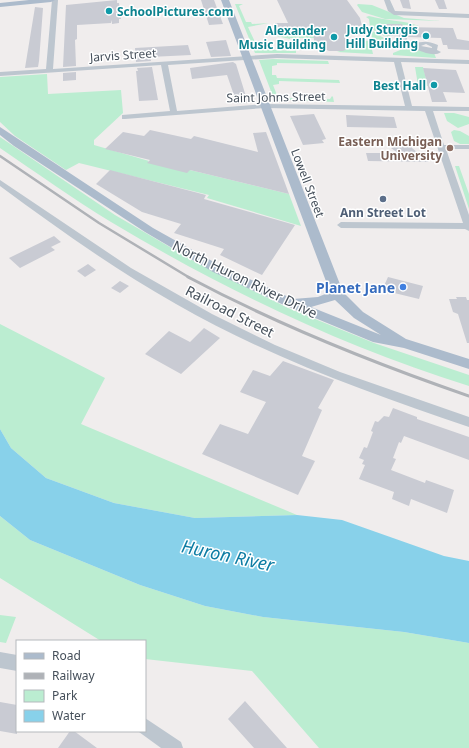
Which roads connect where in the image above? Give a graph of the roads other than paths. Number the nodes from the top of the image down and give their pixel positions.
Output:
1 (51, 0) edge
2 (54, 0) edge
3 (226, 0) edge
4 (387, 0) edge
5 (0, 5) edge
6 (469, 17) edge
7 (404, 37) dead end
8 (418, 46) junction
9 (437, 50) junction
10 (248, 58) junction
11 (397, 60) junction
12 (441, 61) junction
13 (469, 62) edge
14 (164, 63) junction
15 (50, 71) junction
16 (0, 74) edge
17 (265, 106) junction
18 (409, 108) junction
19 (428, 108) junction
20 (469, 109) edge
21 (174, 113) junction
22 (125, 117) dead end
23 (0, 130) edge
24 (442, 147) junction
25 (469, 148) edge
26 (0, 182) edge
27 (341, 225) dead end
28 (469, 227) edge
29 (337, 294) junction
30 (290, 303) junction
31 (405, 343) junction
32 (469, 364) edge
33 (469, 422) edge
34 (0, 660) edge
35 (16, 663) edge
36 (146, 727) edge
37 (175, 748) edge

1 - 5 main road
2 - 15 street
3 - 10 main road, Lowell Street
4 - 6 street
7 - 8 street
8 - 9 street
8 - 9 street
9 - 12 street
10 - 11 street, Jarvis Street
10 - 14 street, Jarvis Street
10 - 17 main road, Lowell Street
11 - 12 street, Jarvis Street
11 - 18 street
12 - 13 street, Jarvis Street
14 - 15 street, Jarvis Street
14 - 21 street
15 - 16 street, Jarvis Street
17 - 18 street, Saint Johns Street
17 - 21 street, Saint Johns Street
17 - 29 main road, Lowell Street
18 - 19 street, Saint Johns Street
19 - 20 street, Saint Johns Street
19 - 24 street
21 - 22 street, Saint Johns Street
23 - 30 main road, North Huron River Drive
24 - 25 street
24 - 28 street
26 - 33 street, Railroad Street
27 - 28 street
29 - 30 main road
29 - 31 main road, Lowell Street
30 - 31 main road, North Huron River Drive
31 - 32 main road, North Huron River Drive
34 - 35 street
36 - 37 street

